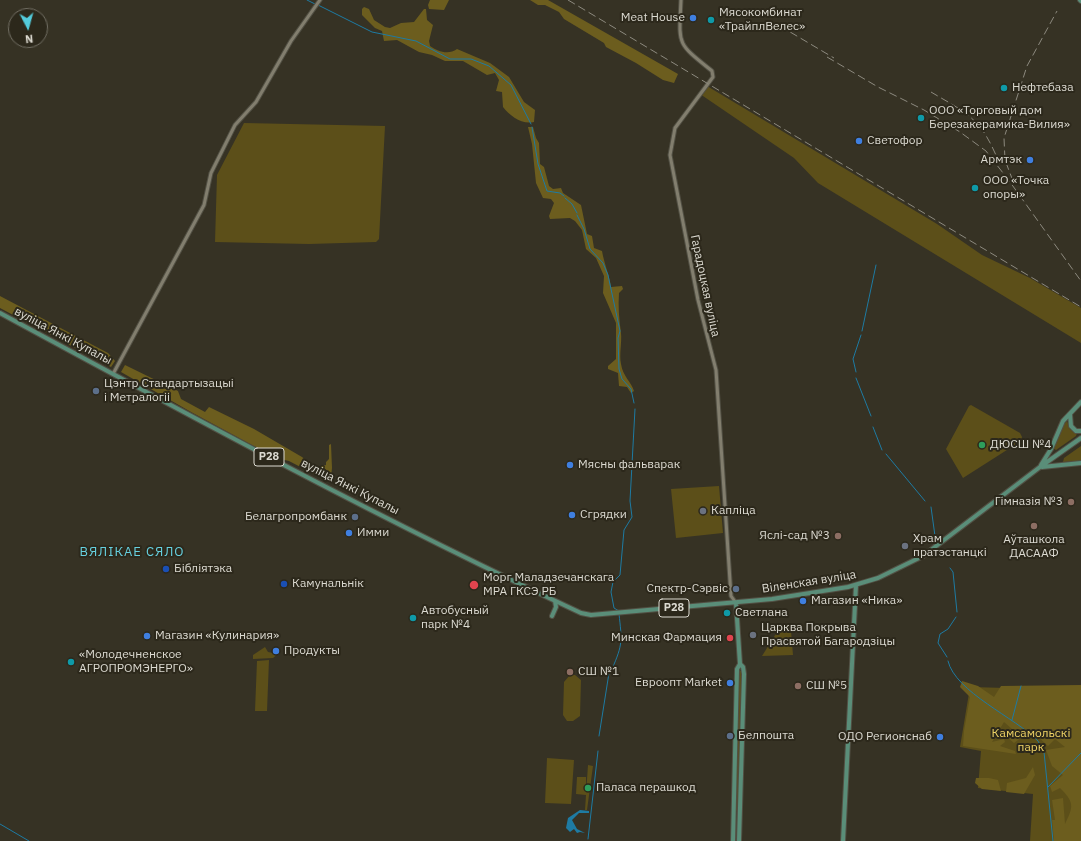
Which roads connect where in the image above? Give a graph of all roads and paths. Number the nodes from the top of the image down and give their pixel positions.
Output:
1 (320, 0) edge
2 (681, 0) edge
3 (0, 313) edge
4 (113, 374) junction
5 (1081, 402) edge
6 (1070, 414) junction
7 (1081, 431) edge
8 (1081, 438) edge
9 (1081, 463) edge
10 (1040, 467) junction
11 (856, 585) junction
12 (555, 601) junction
13 (736, 602) junction
14 (552, 616) dead end
15 (740, 664) junction
16 (734, 814) junction
17 (740, 814) junction
18 (733, 841) edge
19 (739, 841) edge
20 (843, 841) edge

1 - 4 street
2 - 13 street, Гарадоцкая вуліца
3 - 4 main road, вуліца Янкі Купалы / Р28
4 - 12 main road, вуліца Янкі Купалы / Р28
5 - 6 main road
6 - 7 main road
6 - 10 main road
8 - 10 main road, Віленская вуліца
9 - 10 main road
10 - 11 main road, Віленская вуліца
11 - 13 main road, Віленская вуліца
11 - 20 main road
12 - 13 main road, вуліца Янкі Купалы / Р28
12 - 14 main road
13 - 15 main road
15 - 16 main road
15 - 17 main road
16 - 17 main road
16 - 18 main road
17 - 19 main road

